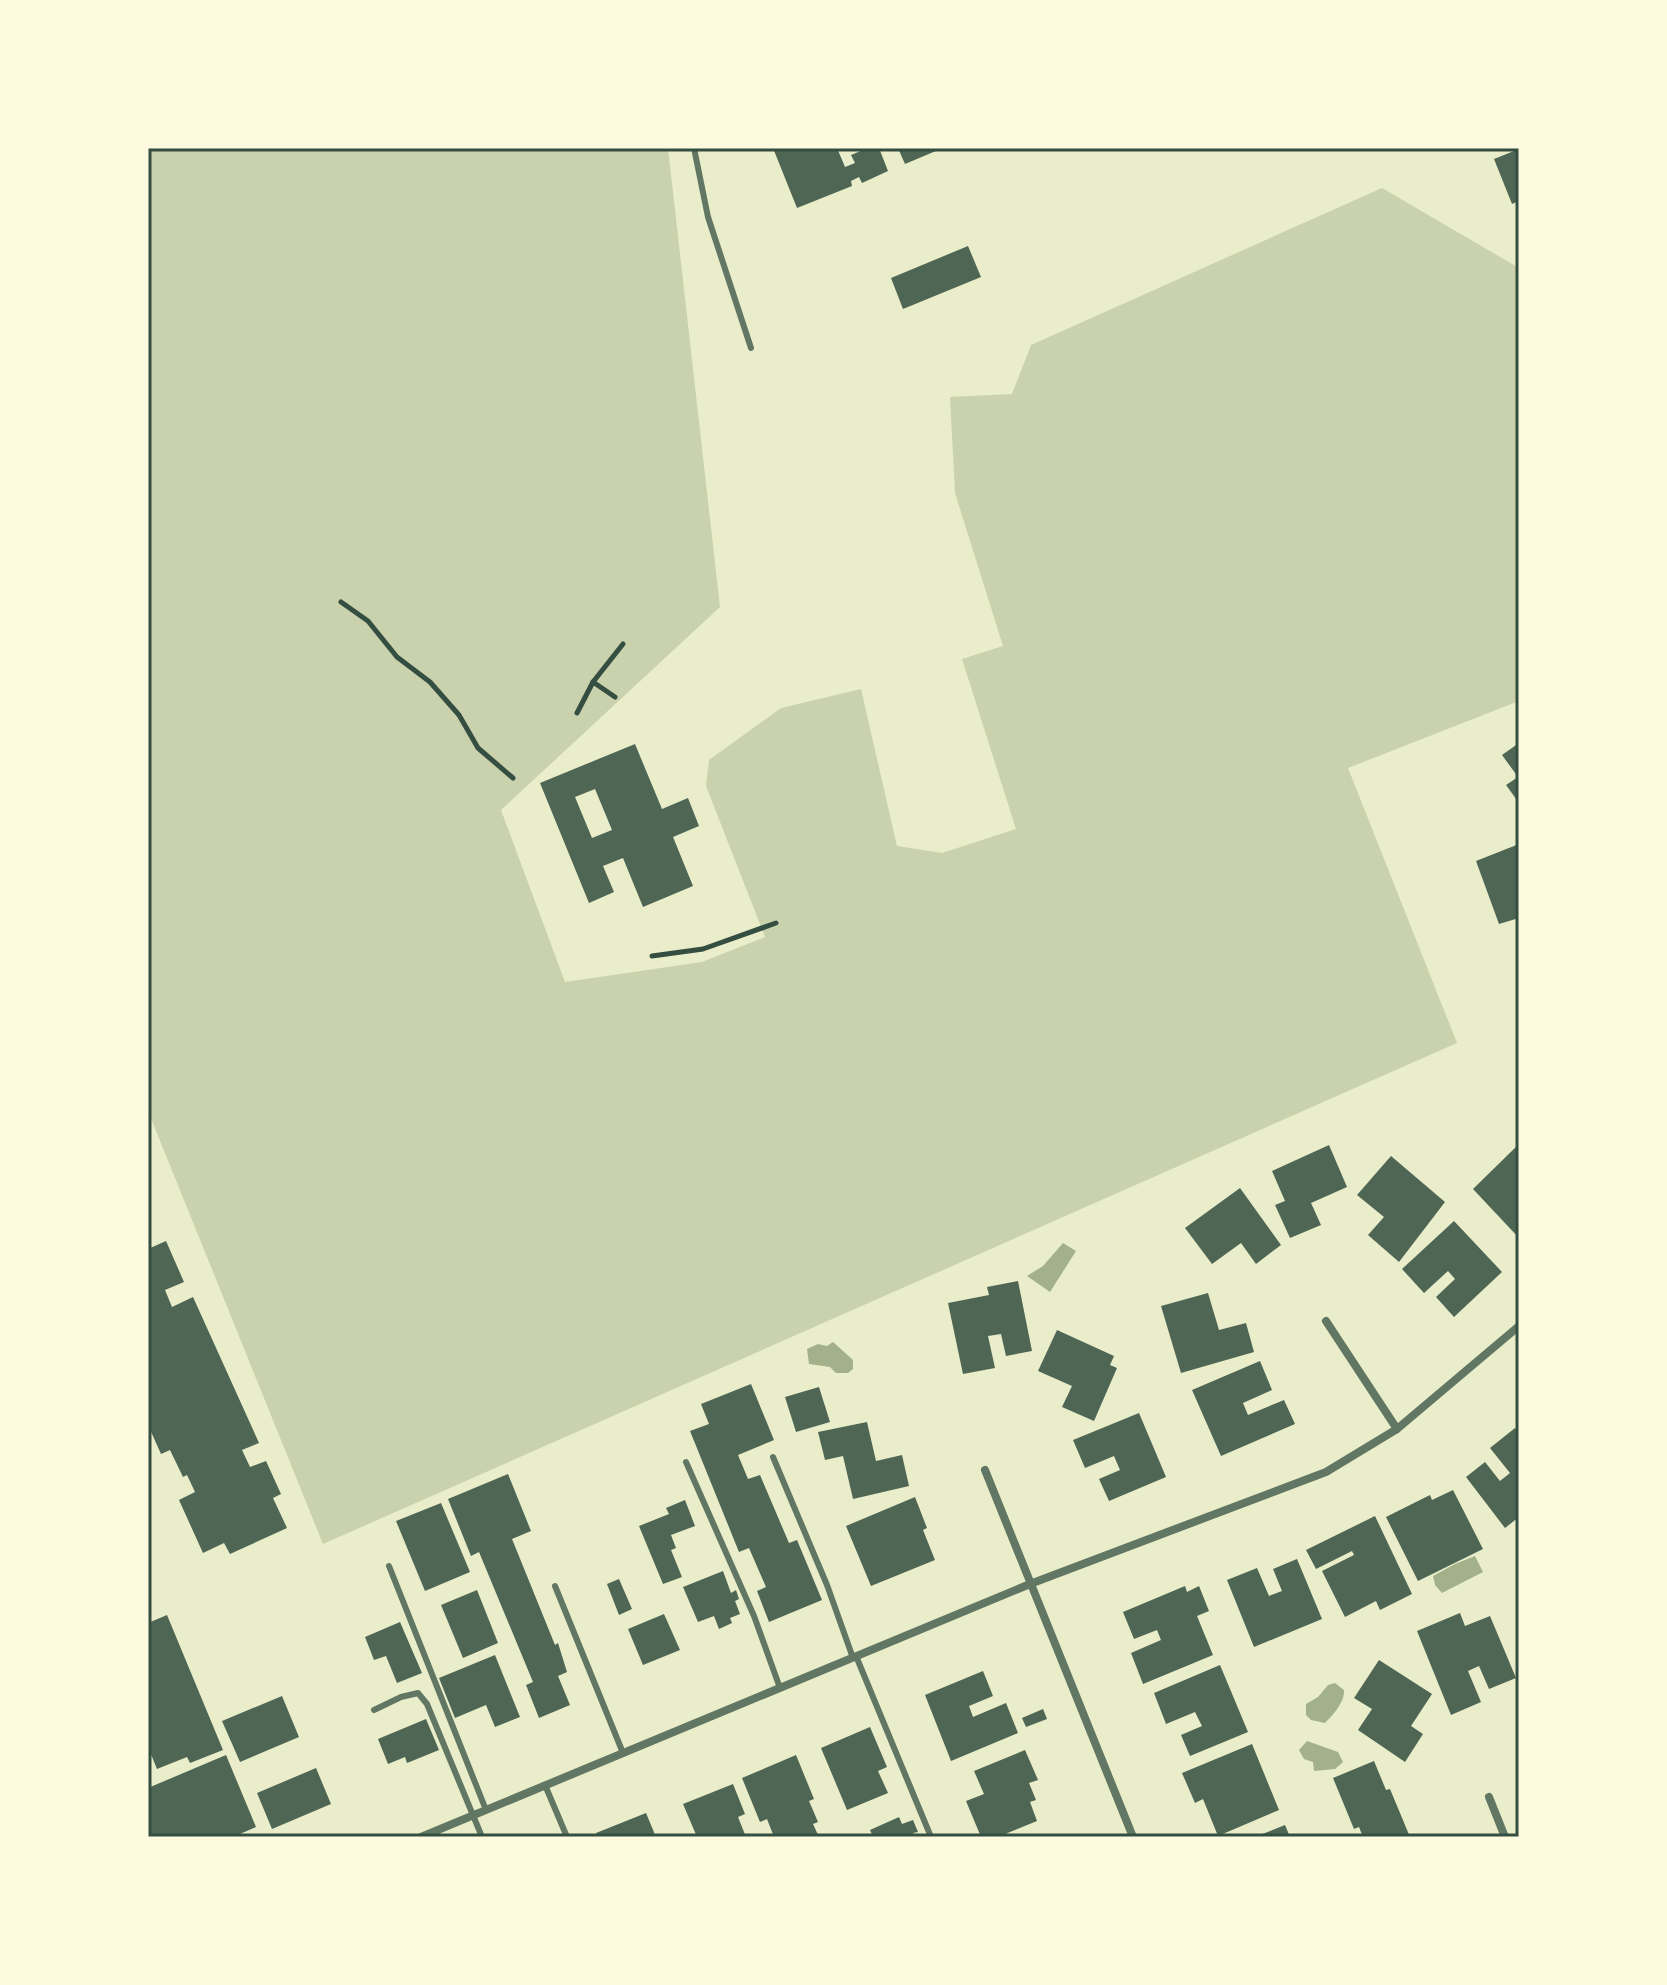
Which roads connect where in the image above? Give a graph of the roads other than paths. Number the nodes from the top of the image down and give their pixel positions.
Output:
1 (694, 148) edge
2 (751, 348) dead end
3 (1326, 1321) dead end
4 (1519, 1326) edge
5 (1397, 1429) junction
6 (773, 1457) dead end
7 (686, 1462) dead end
8 (985, 1470) dead end
9 (389, 1566) dead end
10 (1030, 1584) junction
11 (555, 1586) dead end
12 (855, 1657) junction
13 (780, 1688) junction
14 (374, 1710) dead end
15 (623, 1753) junction
16 (545, 1785) junction
17 (1489, 1797) dead end
18 (486, 1810) junction
19 (473, 1816) junction
20 (421, 1837) edge
21 (482, 1837) edge
22 (567, 1837) edge
23 (931, 1837) edge
24 (1133, 1837) edge
25 (1505, 1837) edge

1 - 2 lane
3 - 5 street
4 - 5 street
5 - 10 street
6 - 12 lane
7 - 13 lane
8 - 10 street
9 - 18 lane
10 - 12 street
10 - 24 street
11 - 15 lane
12 - 13 street
12 - 23 lane
13 - 15 street
14 - 19 lane
15 - 16 street
16 - 18 street
16 - 22 lane
17 - 25 street
18 - 19 street
19 - 20 street
19 - 21 lane

